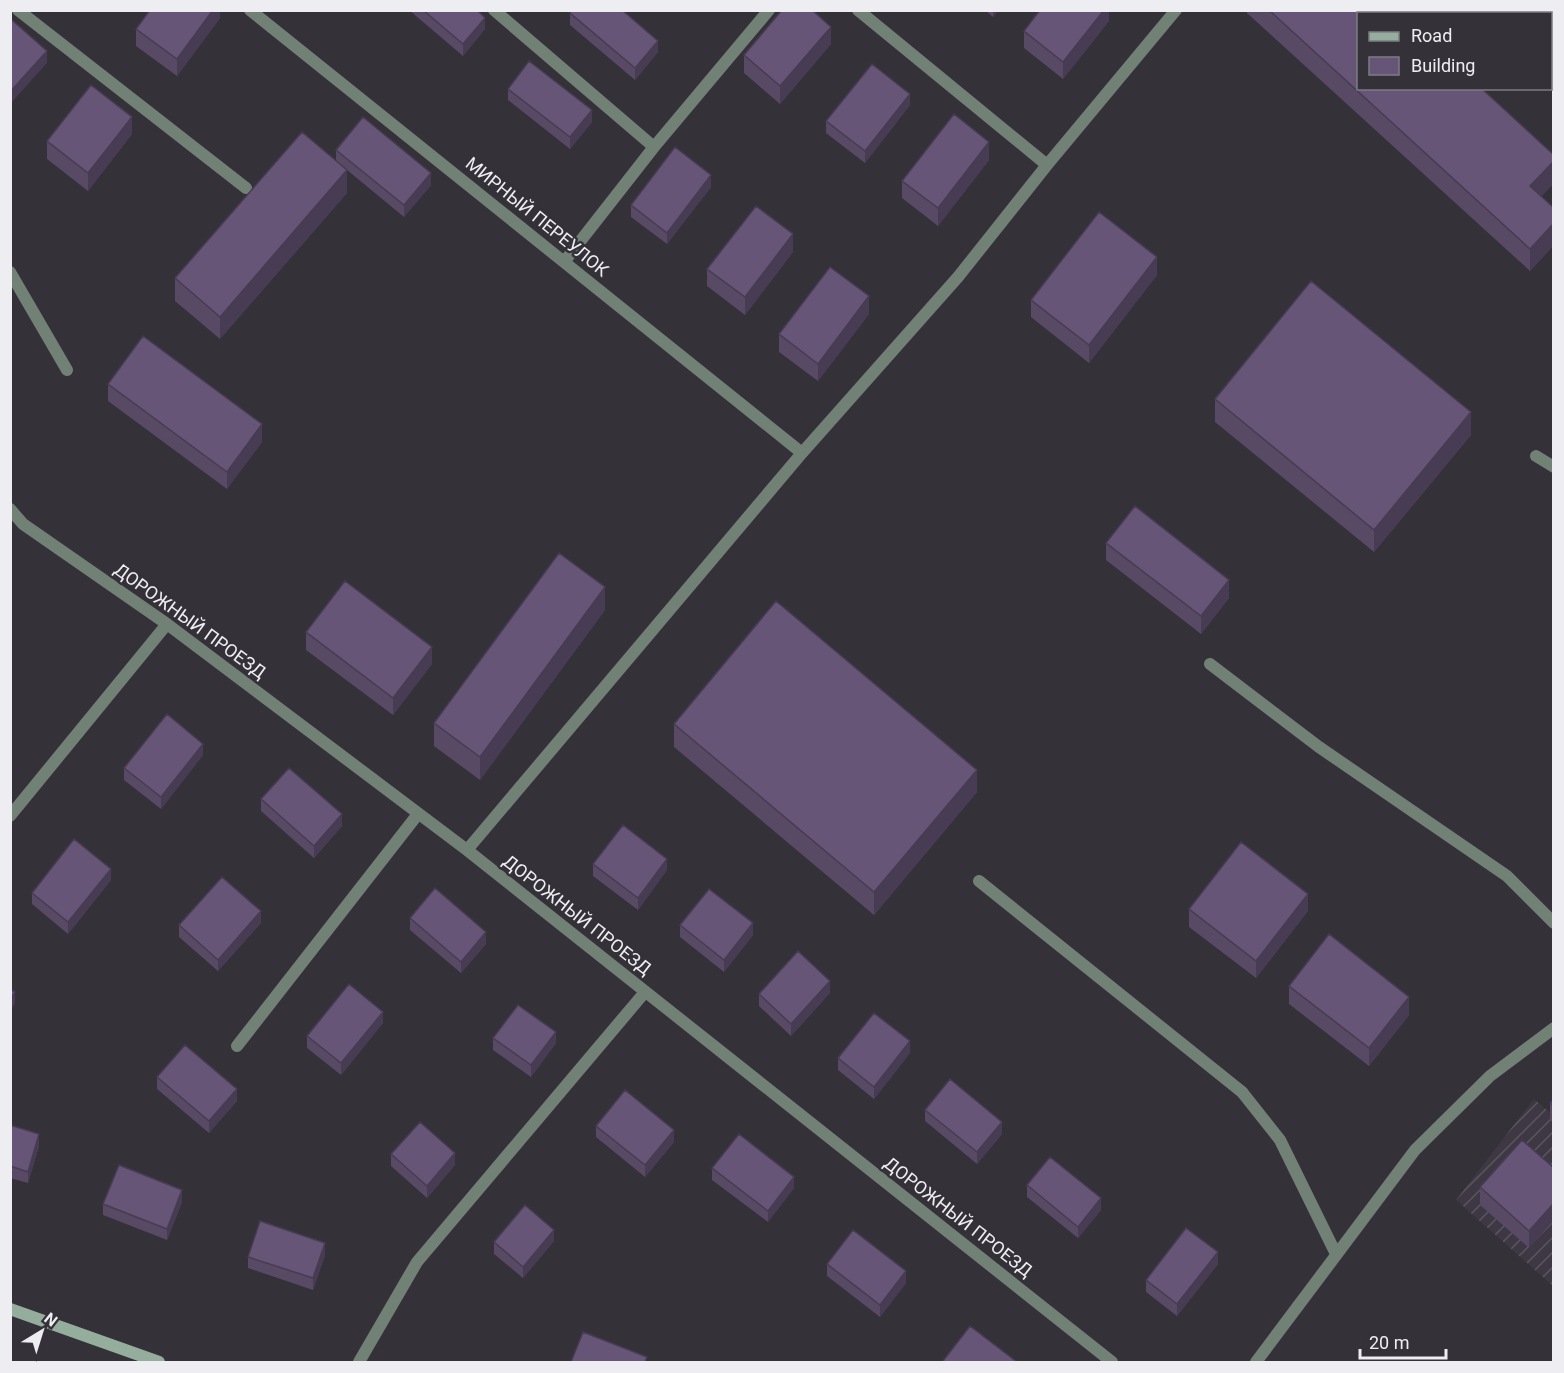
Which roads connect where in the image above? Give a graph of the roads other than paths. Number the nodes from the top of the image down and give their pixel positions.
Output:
1 (18, 10) edge
2 (250, 10) edge
3 (494, 10) edge
4 (769, 10) edge
5 (858, 10) edge
6 (1176, 10) edge
7 (654, 147) junction
8 (1047, 165) junction
9 (246, 189) dead end
10 (564, 262) junction
11 (10, 272) edge
12 (67, 370) dead end
13 (801, 453) junction
14 (1536, 456) dead end
15 (1554, 467) edge
16 (10, 509) edge
17 (167, 624) junction
18 (1210, 664) dead end
19 (418, 814) junction
20 (10, 816) edge
21 (467, 850) junction
22 (979, 881) dead end
23 (1554, 923) edge
24 (645, 992) junction
25 (1554, 1028) edge
26 (237, 1046) dead end
27 (1336, 1254) junction
28 (10, 1309) edge
29 (159, 1362) edge
30 (359, 1362) edge
31 (1112, 1362) edge
32 (1256, 1362) edge

1 - 9 street
2 - 10 street, МИРНЫЙ ПЕРЕУЛОК
3 - 7 street
4 - 7 street
5 - 8 street
6 - 8 street
7 - 10 street
8 - 13 street
10 - 13 street, МИРНЫЙ ПЕРЕУЛОК
11 - 12 street
13 - 21 street
14 - 15 street
16 - 17 street, ДОРОЖНЫЙ ПРОЕЗД
17 - 19 street, ДОРОЖНЫЙ ПРОЕЗД
17 - 20 street
18 - 23 street
19 - 21 street, ДОРОЖНЫЙ ПРОЕЗД
19 - 26 street
21 - 24 street, ДОРОЖНЫЙ ПРОЕЗД
22 - 27 street
24 - 30 street
24 - 31 street, ДОРОЖНЫЙ ПРОЕЗД
25 - 27 street
27 - 32 street
28 - 29 main road

